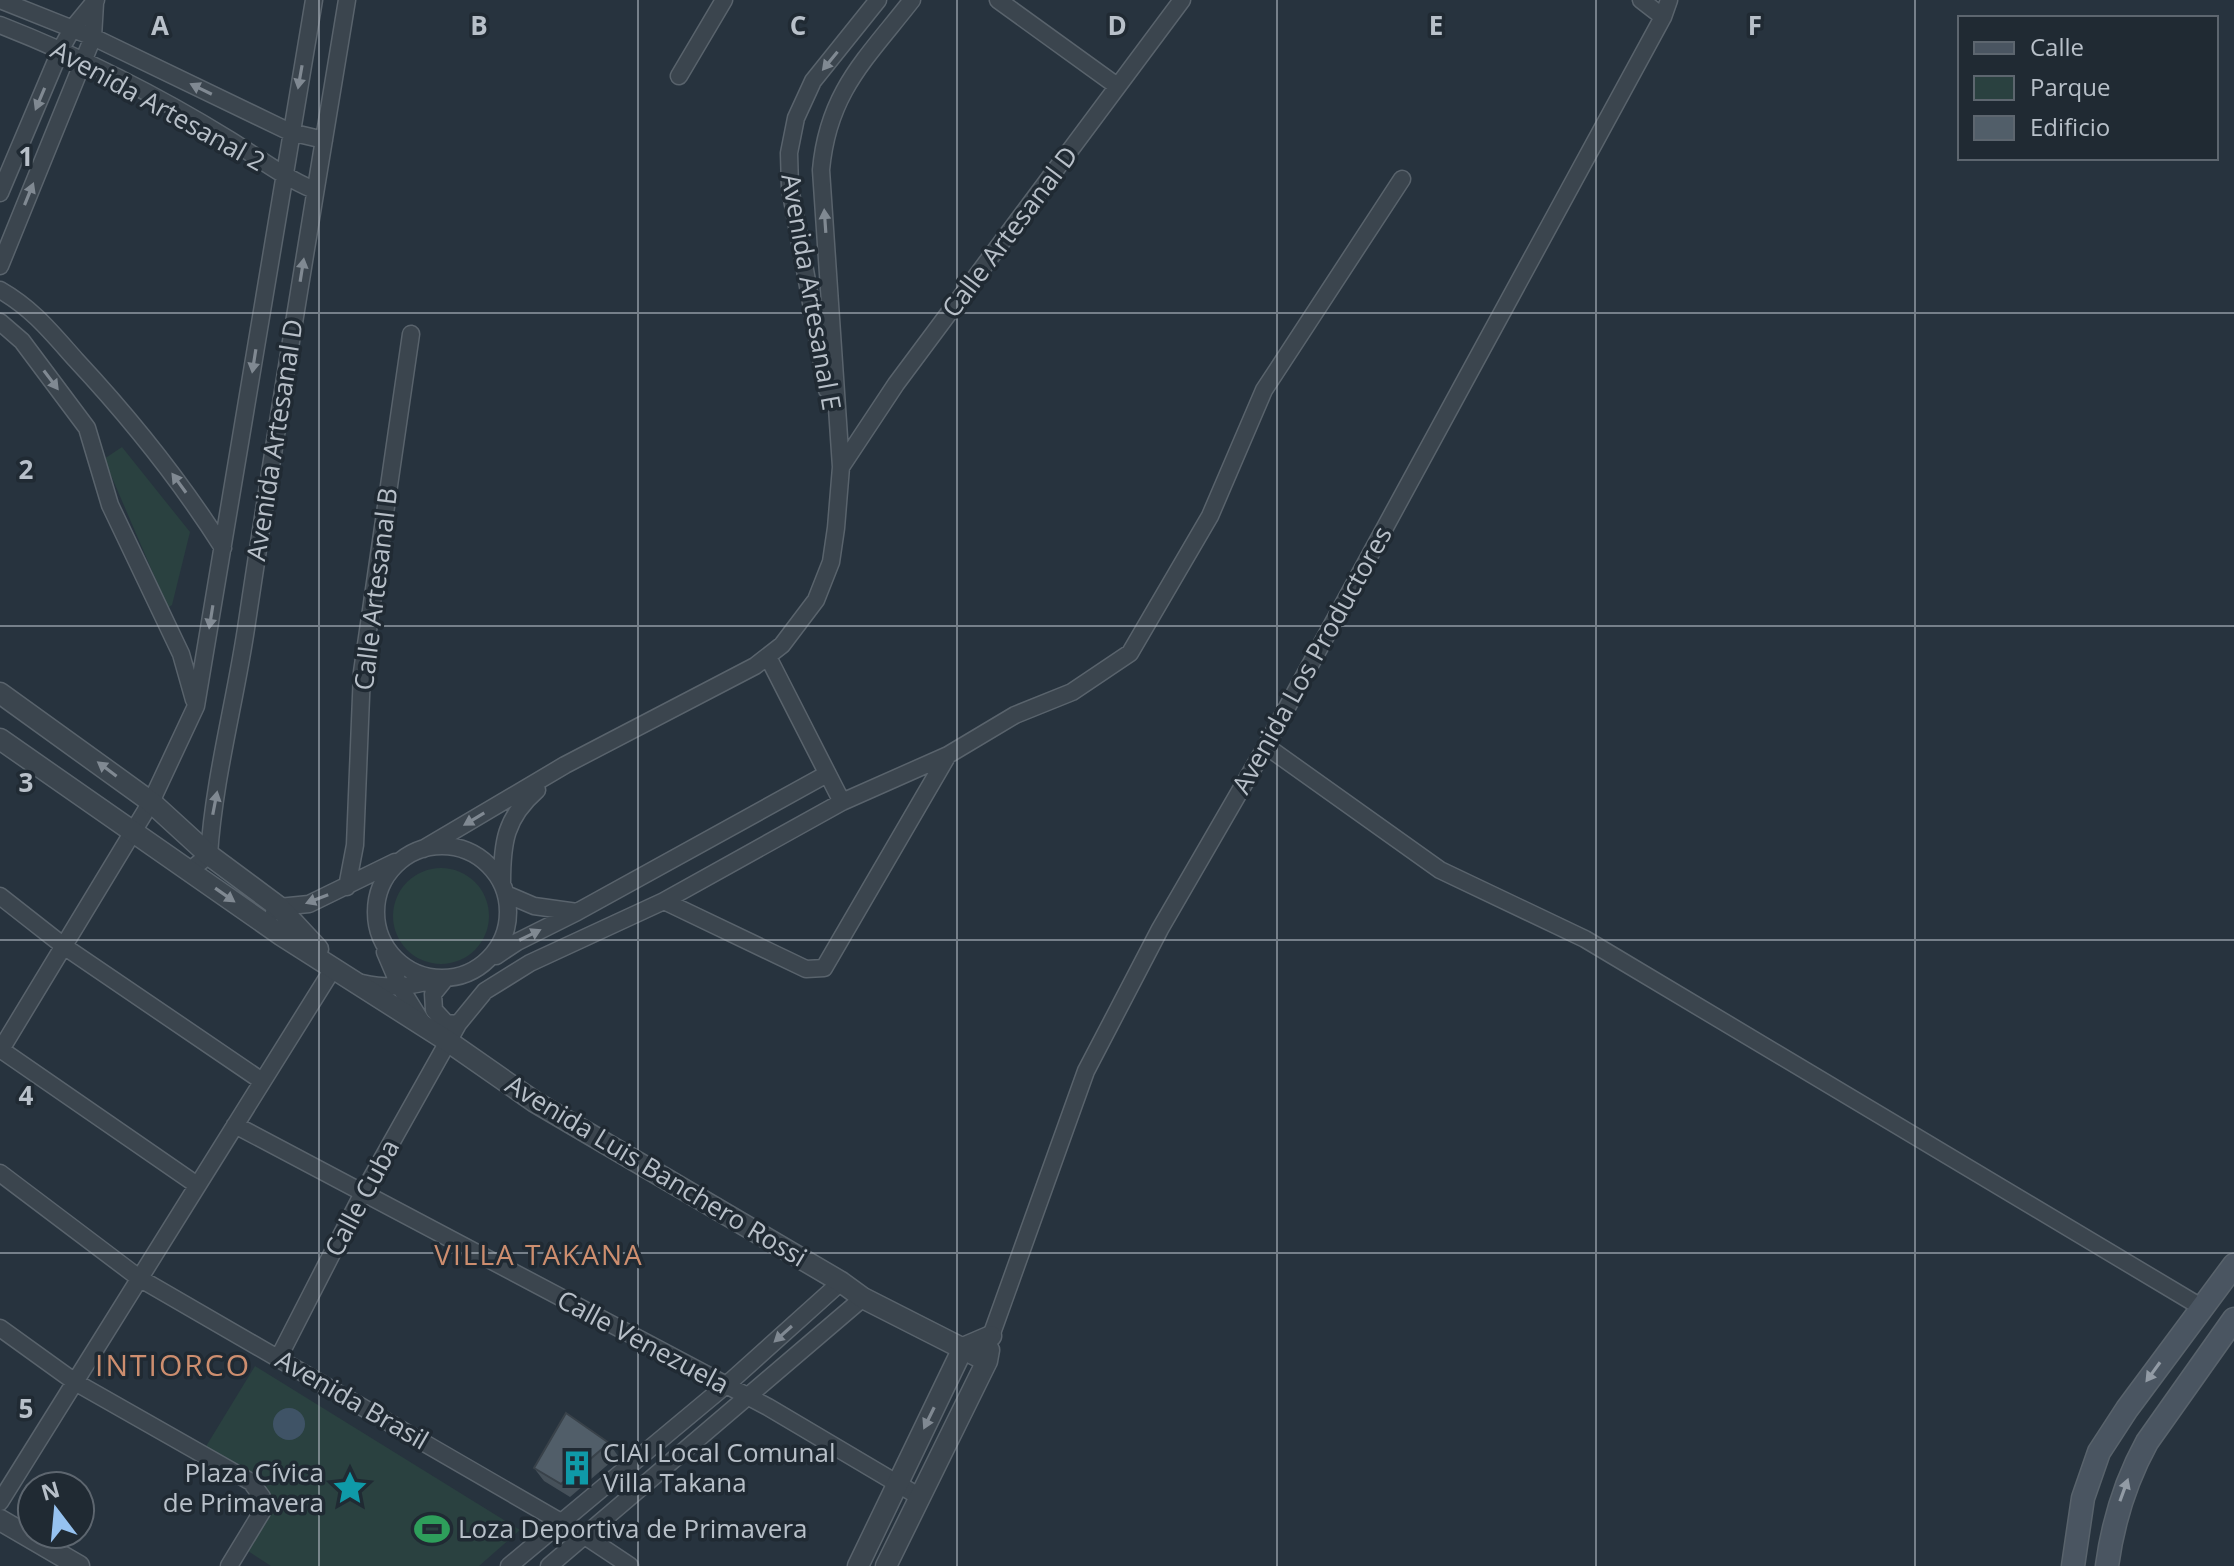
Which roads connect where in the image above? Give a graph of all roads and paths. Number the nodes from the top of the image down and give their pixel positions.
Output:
1 (0, 0) edge
2 (314, 0) edge
3 (347, 0) edge
4 (724, 0) edge
5 (878, 0) edge
6 (912, 0) edge
7 (998, 0) edge
8 (1182, 0) edge
9 (1641, 0) edge
10 (1669, 0) edge
11 (95, 1) edge
12 (1663, 17) junction
13 (0, 25) edge
14 (72, 29) junction
15 (93, 37) junction
16 (61, 49) junction
17 (84, 60) junction
18 (679, 76) dead end
19 (1117, 86) junction
20 (290, 132) junction
21 (324, 140) junction
22 (285, 177) junction
23 (1402, 179) dead end
24 (314, 190) junction
25 (0, 193) edge
26 (0, 266) edge
27 (0, 290) edge
28 (0, 322) edge
29 (411, 334) dead end
30 (841, 467) junction
31 (223, 548) junction
32 (768, 657) junction
33 (0, 693) edge
34 (196, 706) junction
35 (0, 739) edge
36 (1266, 746) junction
37 (948, 755) junction
38 (565, 765) junction
39 (827, 774) junction
40 (151, 802) junction
41 (842, 802) junction
42 (133, 832) junction
43 (355, 845) junction
44 (423, 849) junction
45 (209, 855) junction
46 (403, 858) junction
47 (189, 871) junction
48 (374, 872) junction
49 (347, 887) junction
50 (504, 889) junction
51 (0, 896) edge
52 (664, 901) junction
53 (279, 907) junction
54 (577, 912) junction
55 (263, 923) junction
56 (382, 943) junction
57 (65, 947) junction
58 (485, 962) junction
59 (334, 967) junction
60 (442, 978) junction
61 (356, 982) junction
62 (400, 987) junction
63 (429, 1018) junction
64 (454, 1033) junction
65 (0, 1050) edge
66 (262, 1081) junction
67 (235, 1125) junction
68 (0, 1173) edge
69 (197, 1185) junction
70 (363, 1193) junction
71 (2234, 1265) edge
72 (139, 1278) junction
73 (841, 1282) junction
74 (863, 1298) junction
75 (2201, 1307) junction
76 (2234, 1319) edge
77 (0, 1328) edge
78 (2185, 1329) junction
79 (991, 1336) junction
80 (2214, 1346) junction
81 (963, 1348) junction
82 (279, 1357) junction
83 (987, 1361) junction
84 (75, 1382) junction
85 (725, 1386) junction
86 (749, 1398) junction
87 (897, 1485) junction
88 (920, 1497) junction
89 (0, 1502) edge
90 (0, 1520) edge
91 (562, 1523) junction
92 (585, 1536) junction
93 (79, 1566) edge
94 (229, 1566) edge
95 (509, 1566) edge
96 (549, 1566) edge
97 (630, 1566) edge
98 (858, 1566) edge
99 (886, 1566) edge
100 (2073, 1566) edge
101 (2107, 1566) edge

1 - 14 street, Avenida Artesanal 2
2 -> 20 street, Avenida Artesanal D
3 - 21 street, Avenida Artesanal D
4 - 18 street
5 -> 30 street, Avenida Artesanal E
30 -> 6 street, Avenida Artesanal E
7 - 19 street
8 - 19 street, Calle Artesanal D
9 - 12 street
10 - 12 street, Avenida Los Productores
11 - 14 street
11 - 15 street
12 - 36 street, Avenida Los Productores
13 - 16 street, Avenida Artesanal 2
14 - 15 street, Avenida Artesanal 2
14 - 16 street
15 - 17 street
20 -> 15 street, Avenida Artesanal 2
16 - 17 street, Avenida Artesanal 2
16 -> 25 street
17 - 22 street, Avenida Artesanal 2
26 -> 17 street
19 - 30 street, Calle Artesanal D
20 - 21 street, Avenida Artesanal 2
20 - 22 street, Avenida Artesanal D
21 - 24 street, Avenida Artesanal D
22 - 24 street, Avenida Artesanal 2
22 -> 31 street, Avenida Artesanal D
23 - 37 street, Calle Cuba
45 -> 24 street, Avenida Artesanal D
31 -> 27 street
28 -> 34 street
29 - 43 street, Calle Artesanal B
30 - 32 street, Avenida Artesanal E
31 -> 34 street, Avenida Artesanal D
32 - 38 street, Avenida Artesanal E
32 - 39 street
40 -> 33 street, Avenida Luis Banchero Rossi
34 - 40 street, Avenida Artesanal D
35 - 42 street, Avenida Luis Banchero Rossi
36 - 75 street
36 - 79 street, Avenida Los Productores
37 - 41 street, Calle Cuba
37 - 52 street
38 -> 44 street
38 - 50 street
39 - 41 street
39 - 54 street
40 - 42 street, Avenida Artesanal D
40 - 45 street, Avenida Luis Banchero Rossi
41 - 52 street, Calle Cuba
42 - 47 street, Avenida Luis Banchero Rossi
42 - 57 street, Avenida Artesanal D
43 - 48 street
43 - 49 street, Calle Artesanal B
44 - 46 street
44 - 50 street
45 - 47 street
45 - 53 street, Avenida Luis Banchero Rossi
46 - 48 street
46 - 56 street
47 -> 55 street, Avenida Luis Banchero Rossi
48 - 49 street
49 -> 53 street
50 - 54 street
50 - 58 street
51 - 57 street
52 - 64 street, Calle Cuba
53 - 55 street
53 - 59 street, Avenida Luis Banchero Rossi
58 -> 54 street
55 - 59 street, Avenida Luis Banchero Rossi
56 - 60 street
56 - 62 street
57 - 65 street, Avenida Artesanal D
57 - 66 street
58 - 60 street
59 - 61 street, Avenida Luis Banchero Rossi
59 - 66 street
60 - 62 street
60 - 63 street
61 - 62 street
61 - 63 street, Avenida Luis Banchero Rossi
62 - 63 street
63 - 64 street, Avenida Luis Banchero Rossi
64 - 70 street, Calle Cuba
64 - 73 street, Avenida Luis Banchero Rossi
65 - 69 street
66 - 67 street
67 - 69 street
67 - 70 street, Calle Venezuela
68 - 72 street, Avenida Brasil
69 - 72 street
70 - 82 street, Calle Cuba
70 - 85 street, Calle Venezuela
71 - 75 main road
72 - 82 street, Avenida Brasil
72 - 84 street
73 - 74 street, Avenida Luis Banchero Rossi
73 -> 85 street
74 - 81 street, Avenida Luis Banchero Rossi
74 - 86 street
75 - 78 main road
76 - 80 main road
77 - 84 street
78 - 80 main road
78 -> 100 main road
79 - 81 street
79 - 83 street, Avenida Los Productores
101 -> 80 main road
81 - 83 street, Avenida Luis Banchero Rossi
81 -> 87 street
82 - 91 street, Avenida Brasil
83 - 88 street, Avenida Los Productores
84 - 89 street
84 - 94 street
85 - 86 street, Calle Venezuela
85 - 91 street
86 - 87 street, Calle Venezuela
86 - 92 street
87 - 88 street, Calle Venezuela
87 - 98 street
88 - 99 street, Avenida Los Productores
90 - 93 street
91 - 92 street, Avenida Brasil
91 - 95 street
92 - 96 street
92 - 97 street, Avenida Brasil

